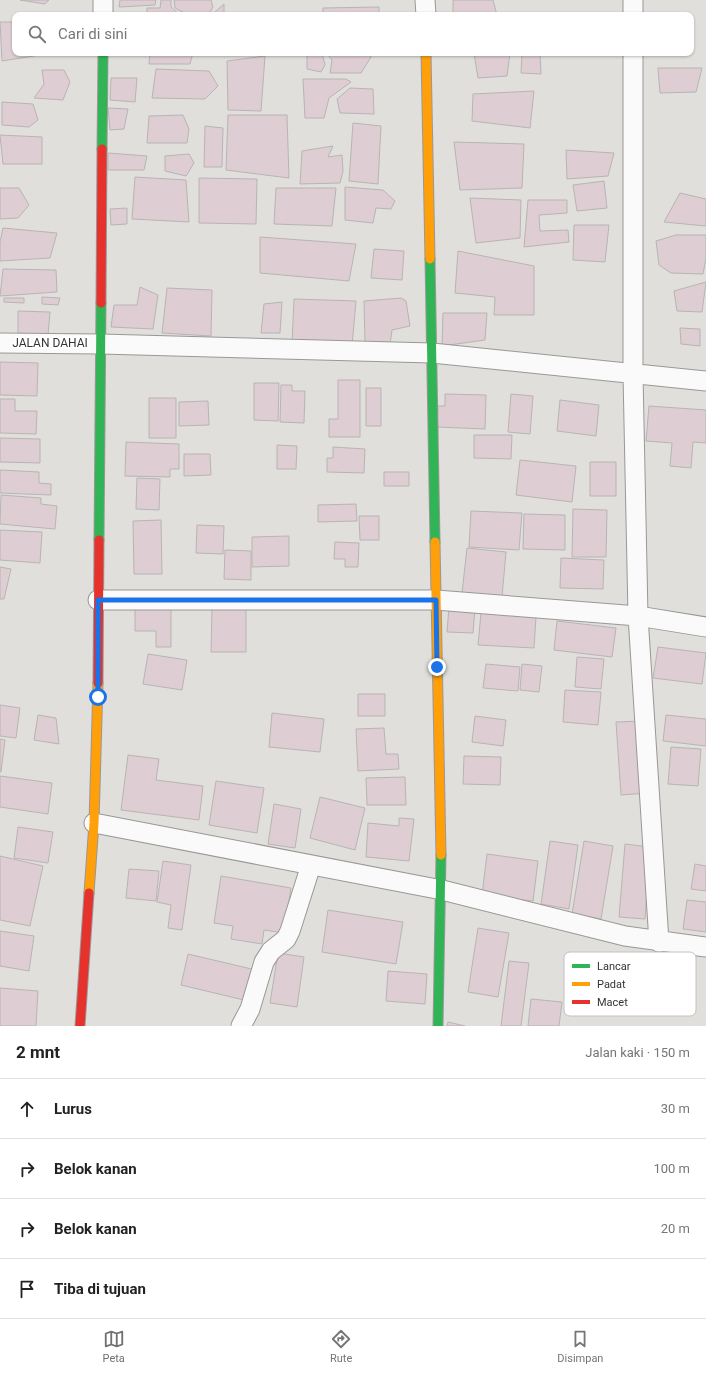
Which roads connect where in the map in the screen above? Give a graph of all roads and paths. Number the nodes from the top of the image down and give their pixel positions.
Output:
1 (103, 0) edge
2 (425, 0) edge
3 (633, 0) edge
4 (103, 12) edge
5 (426, 12) edge
6 (633, 12) edge
7 (103, 56) edge
8 (426, 56) edge
9 (633, 56) edge
10 (0, 343) edge
11 (101, 344) junction
12 (432, 353) junction
13 (634, 374) junction
14 (706, 381) edge
15 (98, 600) junction
16 (436, 600) junction
17 (638, 616) junction
18 (706, 628) edge
19 (94, 823) junction
20 (311, 865) junction
21 (442, 890) junction
22 (659, 942) junction
23 (706, 947) edge
24 (80, 1026) edge
25 (241, 1026) edge
26 (438, 1026) edge

1 - 4 street
2 - 5 street
3 - 6 street
7 - 11 street
8 - 12 street
9 - 13 street
10 - 11 street, JALAN DAHAI
11 - 12 street, JALAN DAHAI
11 - 15 street
12 - 13 street, JALAN DAHAI
12 - 16 street
13 - 14 street, JALAN DAHAI
13 - 17 street
15 - 16 street
15 - 19 street
16 - 17 street
16 - 21 street
17 - 18 street
17 - 22 street
19 - 20 street
19 - 24 street
20 - 21 street
20 - 25 street
21 - 22 street
21 - 26 street
22 - 23 street

